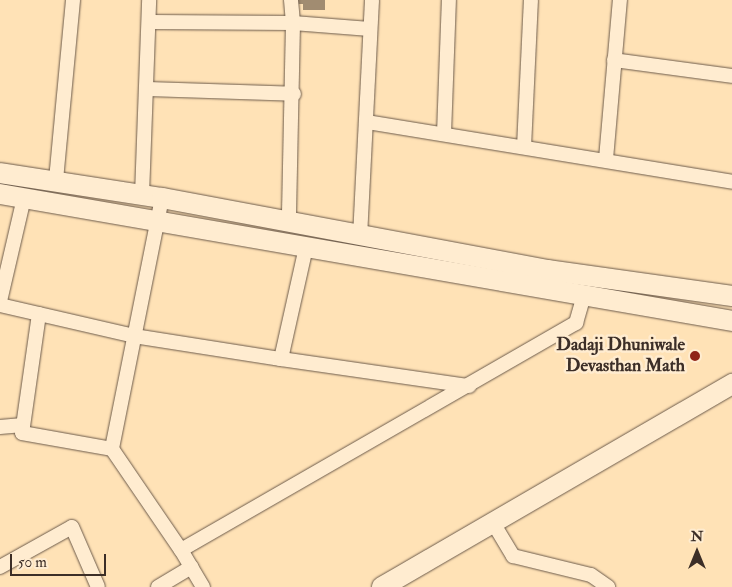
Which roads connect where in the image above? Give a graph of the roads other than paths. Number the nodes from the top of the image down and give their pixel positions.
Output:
1 (73, 0) edge
2 (149, 0) edge
3 (292, 0) edge
4 (372, 0) edge
5 (449, 0) edge
6 (532, 0) edge
7 (620, 0) edge
8 (150, 22) junction
9 (293, 23) junction
10 (370, 29) junction
11 (614, 60) junction
12 (732, 76) edge
13 (147, 89) junction
14 (294, 94) junction
15 (367, 122) junction
16 (444, 134) junction
17 (524, 147) junction
18 (606, 160) junction
19 (0, 173) edge
20 (56, 180) junction
21 (732, 182) edge
22 (0, 194) edge
23 (142, 195) junction
24 (24, 198) junction
25 (162, 198) junction
26 (158, 221) junction
27 (289, 222) junction
28 (360, 237) junction
29 (306, 247) junction
30 (1, 292) edge
31 (584, 295) junction
32 (732, 296) edge
33 (0, 305) edge
34 (40, 314) junction
35 (732, 321) edge
36 (134, 336) junction
37 (281, 359) junction
38 (732, 384) edge
39 (469, 386) junction
40 (23, 425) junction
41 (0, 427) edge
42 (112, 449) junction
43 (492, 521) junction
44 (181, 550) junction
45 (191, 566) junction
46 (0, 567) edge
47 (98, 587) edge
48 (158, 587) edge
49 (203, 587) edge
50 (382, 587) edge
51 (608, 587) edge

1 - 20 street
2 - 8 street
3 - 9 street
4 - 10 street
5 - 16 street
6 - 17 street
7 - 11 street
8 - 9 street
8 - 13 street
9 - 10 street
9 - 14 street
10 - 15 street
11 - 12 street
11 - 18 street
13 - 14 street
13 - 23 street
14 - 27 street
15 - 16 street
15 - 28 street
16 - 17 street
17 - 18 street
18 - 21 street
19 - 20 street
20 - 23 street
22 - 24 street
23 - 25 street
24 - 26 street
24 - 30 street
25 - 26 street
25 - 27 street
26 - 29 street
26 - 36 street
27 - 28 street
28 - 32 street
29 - 31 street
29 - 37 street
31 - 35 street
31 - 39 street
33 - 34 street
34 - 36 street
34 - 40 street
36 - 37 street
36 - 42 street
37 - 39 street
38 - 43 street
39 - 44 street
40 - 41 street
40 - 42 street
42 - 44 street
43 - 50 street
43 - 51 street
44 - 45 street
45 - 48 street
45 - 49 street
46 - 47 street

